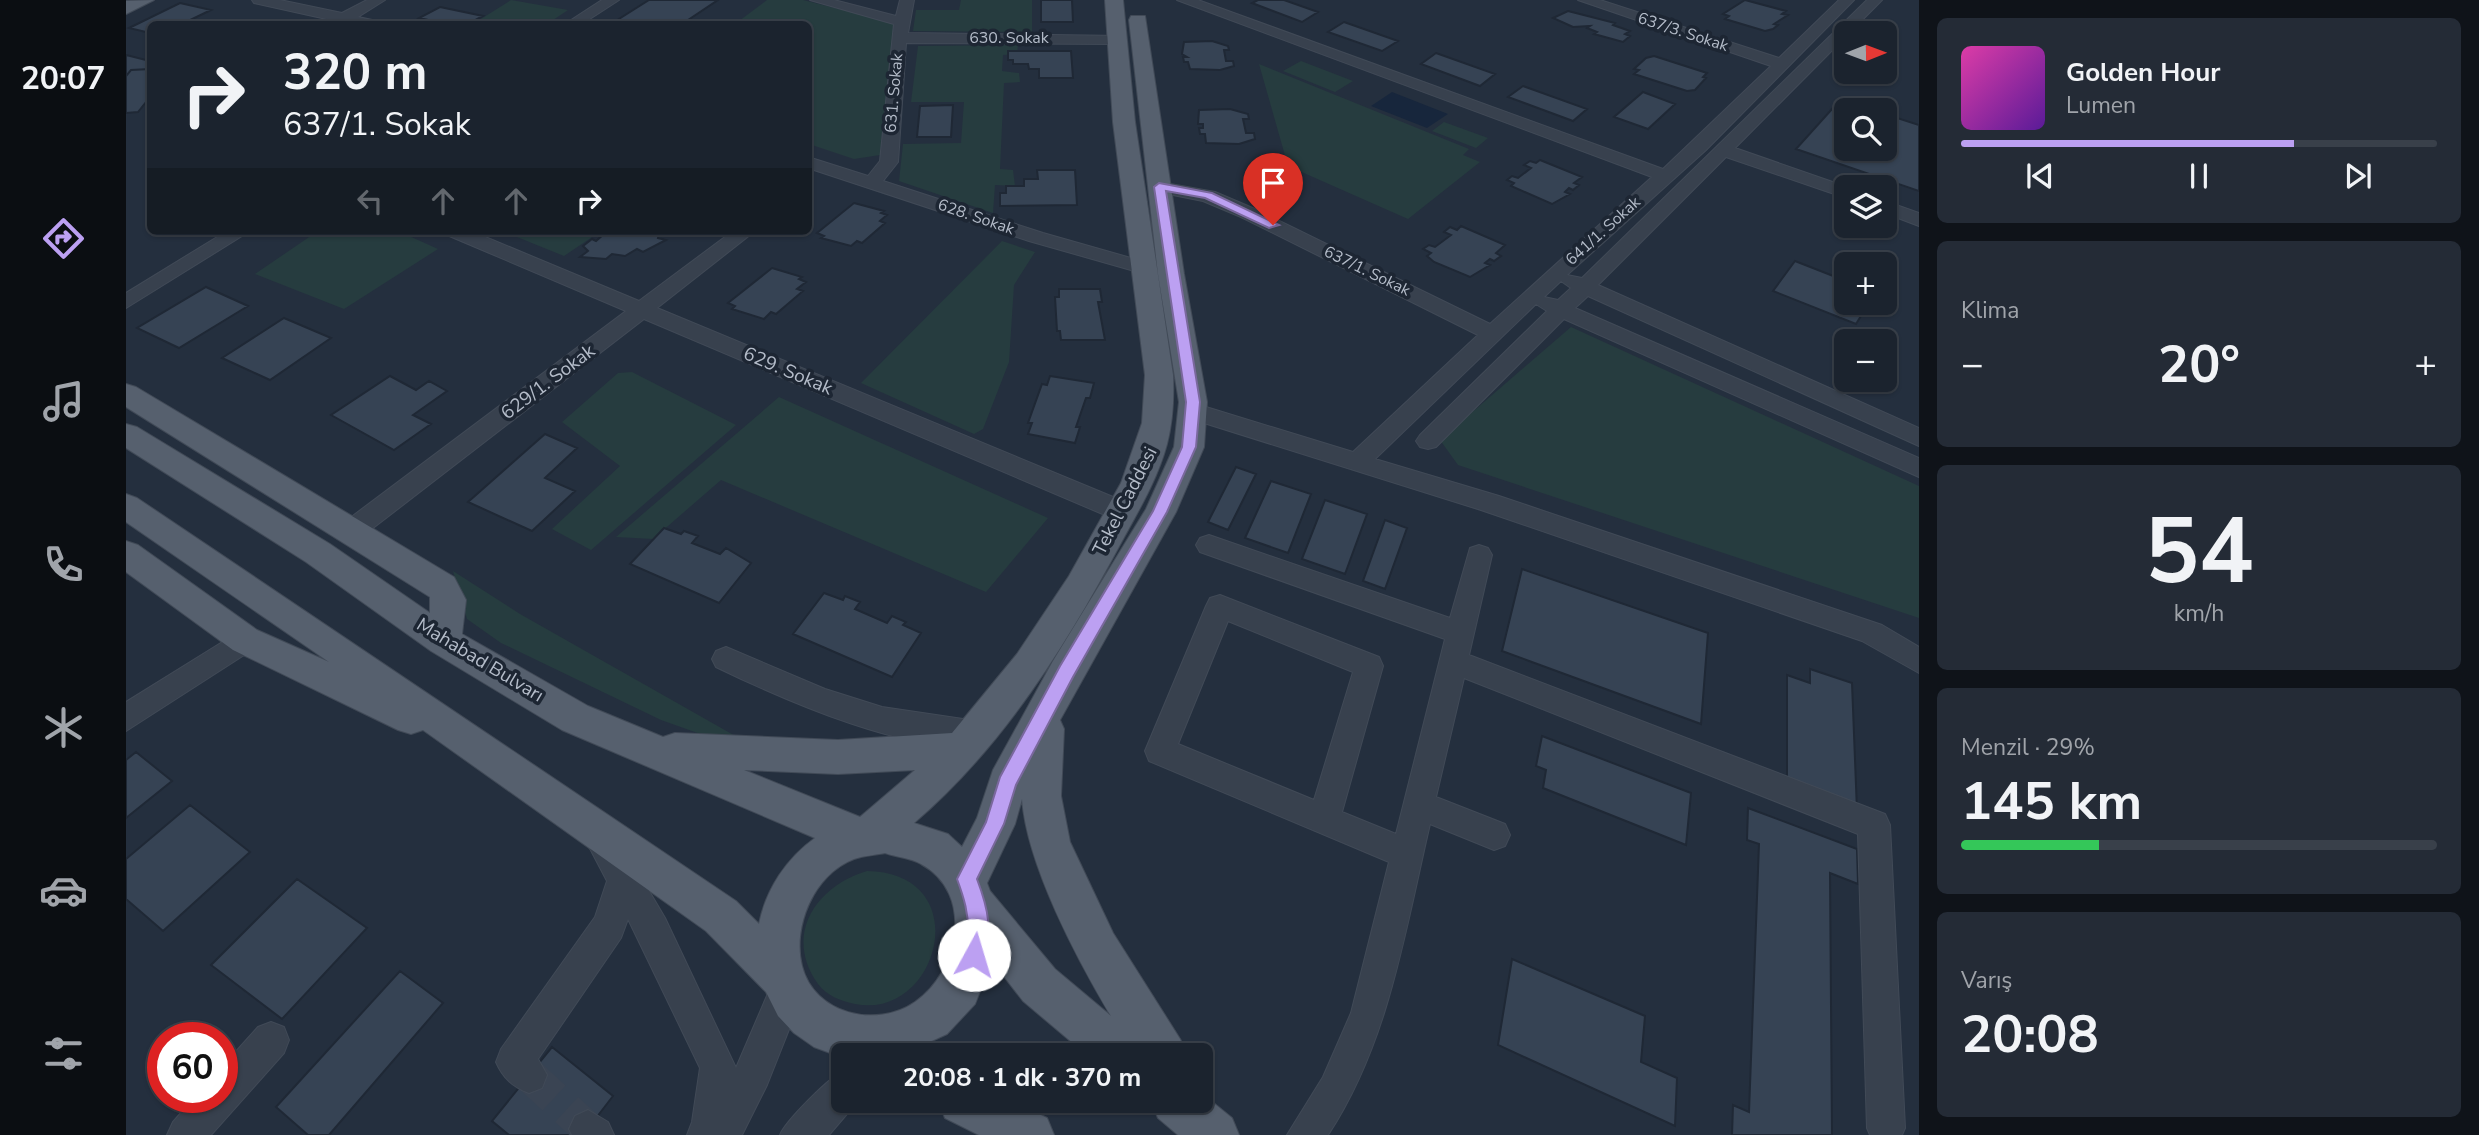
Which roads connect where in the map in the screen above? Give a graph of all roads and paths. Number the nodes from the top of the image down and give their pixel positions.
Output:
1 (145, 0) edge
2 (259, 0) edge
3 (378, 0) edge
4 (612, 0) edge
5 (817, 0) edge
6 (907, 0) edge
7 (1114, 0) edge
8 (1136, 0) edge
9 (1184, 0) edge
10 (1585, 0) edge
11 (1847, 0) edge
12 (1875, 0) edge
13 (126, 8) edge
14 (338, 21) edge
15 (577, 21) edge
16 (901, 30) junction
17 (1118, 39) junction
18 (1781, 64) junction
19 (1723, 150) junction
20 (817, 165) edge
21 (1666, 176) junction
22 (873, 182) junction
23 (1159, 187) junction
24 (1834, 189) edge
25 (1897, 212) edge
26 (1919, 220) edge
27 (234, 235) edge
28 (464, 235) edge
29 (739, 235) edge
30 (1145, 268) junction
31 (1557, 273) junction
32 (1584, 288) junction
33 (1532, 297) junction
34 (126, 302) edge
35 (1562, 308) junction
36 (642, 310) junction
37 (1493, 334) junction
38 (126, 394) edge
39 (1193, 411) junction
40 (126, 435) edge
41 (1919, 438) edge
42 (1428, 441) dead end
43 (1358, 461) junction
44 (1919, 468) edge
45 (126, 506) edge
46 (1121, 512) junction
47 (351, 531) junction
48 (1209, 545) dead end
49 (126, 554) edge
50 (1479, 555) dead end
51 (245, 640) junction
52 (443, 641) junction
53 (1458, 648) junction
54 (726, 659) dead end
55 (1919, 661) edge
56 (1048, 707) junction
57 (126, 718) edge
58 (973, 739) junction
59 (651, 749) junction
60 (497, 759) junction
61 (1419, 805) junction
62 (1324, 819) junction
63 (595, 828) junction
64 (1494, 835) dead end
65 (864, 837) junction
66 (1407, 854) junction
67 (624, 879) junction
68 (972, 893) junction
69 (785, 983) junction
70 (271, 1040) dead end
71 (876, 1043) edge
72 (894, 1043) edge
73 (1108, 1043) edge
74 (1155, 1043) edge
75 (529, 1075) tunnel mouth
76 (238, 1077) edge
77 (831, 1106) edge
78 (206, 1113) edge
79 (986, 1113) edge
80 (1189, 1113) edge
81 (1207, 1113) edge
82 (1886, 1128) dead end
83 (186, 1135) edge
84 (706, 1135) edge
85 (722, 1135) edge
86 (799, 1135) edge
87 (1030, 1135) edge
88 (1215, 1135) edge
89 (1224, 1135) edge
90 (1306, 1135) edge

1 - 13 main road
2 - 14 street
3 - 14 street
4 - 15 street
5 - 16 street, 630. Sokak
6 - 16 street, 631. Sokak
7 - 17 main road, Tekel Caddesi
8 - 23 main road
9 - 21 street
10 - 18 street, 637/3. Sokak
11 - 18 street, 641/1. Sokak
12 - 19 street
16 - 17 street, 630. Sokak
16 - 22 street, 631. Sokak
17 - 30 main road, Tekel Caddesi
18 - 21 street, 641/1. Sokak
19 - 24 street
19 - 32 street
20 - 22 street, 628. Sokak
21 - 31 street, 641/1. Sokak
22 - 30 street, 628. Sokak
23 - 37 street, 637/1. Sokak
23 - 39 main road
25 - 26 street
27 - 34 street
28 - 36 street, 629. Sokak
29 - 36 street, 629/1. Sokak
30 - 46 main road, Tekel Caddesi
31 - 32 street
31 - 33 street, 641/1. Sokak
32 - 35 street
32 - 41 street
33 - 35 street
33 - 37 street, 641/1. Sokak
35 - 42 street
35 - 44 street
36 - 46 street, 629. Sokak
36 - 47 street, 629/1. Sokak
37 - 43 street, 641/1. Sokak
38 - 47 main road
39 - 43 street
39 - 56 main road
40 - 52 main road, Mahabad Bulvarı
43 - 55 street
45 - 60 main road
46 - 58 main road, Tekel Caddesi
47 - 52 main road
48 - 53 street
49 - 51 main road
50 - 53 street
51 - 57 street
51 - 60 main road
52 - 59 main road, Mahabad Bulvarı
53 - 61 street
53 - 82 street
54 - 58 street
56 - 68 main road
56 - 74 main road
58 - 59 main road
58 - 65 main road, Tekel Caddesi
59 - 65 main road, Mahabad Bulvarı
60 - 63 main road
61 - 64 street
61 - 66 street
62 - 62 street
62 - 66 street
63 - 67 street
63 - 69 main road
65 - 68 main road
65 - 69 main road
66 - 90 street
67 - 75 street
67 - 84 street
68 - 72 main road
68 - 73 main road
69 - 71 main road
69 - 85 street
70 - 76 street
77 - 86 street
78 - 83 street
79 - 87 main road
80 - 88 main road
81 - 89 main road

